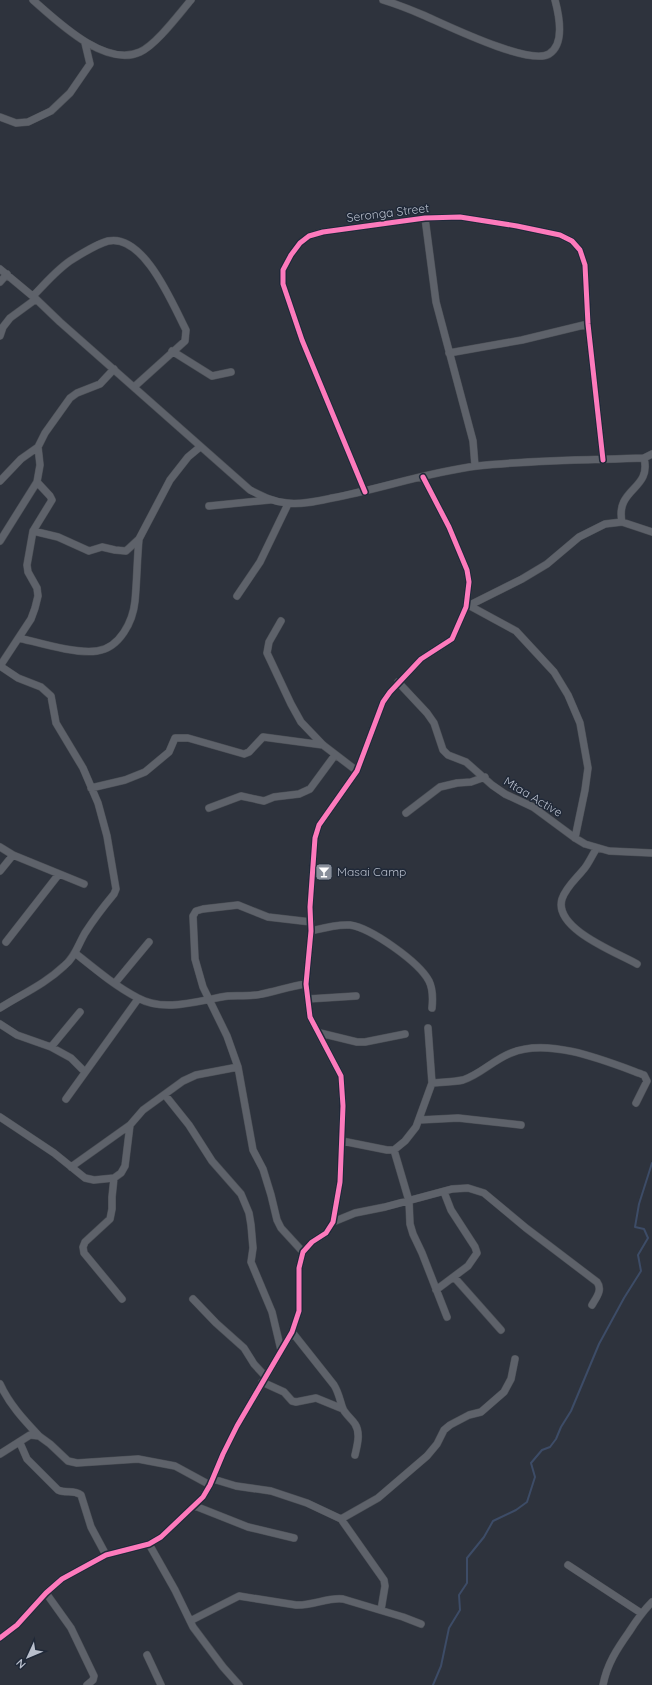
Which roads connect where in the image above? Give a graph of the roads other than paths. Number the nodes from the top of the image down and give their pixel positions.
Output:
1 (33, 0) edge
2 (191, 0) edge
3 (383, 0) edge
4 (555, 0) edge
5 (85, 42) junction
6 (0, 117) edge
7 (425, 218) junction
8 (0, 269) edge
9 (7, 274) junction
10 (0, 282) edge
11 (34, 297) junction
12 (588, 324) junction
13 (0, 336) edge
14 (172, 351) junction
15 (449, 353) junction
16 (114, 369) junction
17 (231, 372) dead end
18 (134, 387) junction
19 (38, 447) junction
20 (200, 447) junction
21 (652, 454) edge
22 (644, 458) junction
23 (603, 460) junction
24 (476, 466) junction
25 (423, 477) junction
26 (0, 481) edge
27 (37, 482) junction
28 (365, 492) junction
29 (272, 500) junction
30 (288, 504) junction
31 (209, 506) dead end
32 (622, 522) junction
33 (33, 531) junction
34 (652, 532) edge
35 (140, 539) junction
36 (0, 541) edge
37 (237, 596) dead end
38 (468, 606) junction
39 (281, 621) dead end
40 (19, 638) junction
41 (0, 666) edge
42 (398, 682) junction
43 (323, 745) junction
44 (336, 755) junction
45 (357, 771) junction
46 (485, 777) junction
47 (91, 788) junction
48 (209, 808) dead end
49 (406, 813) dead end
50 (575, 838) junction
51 (0, 847) edge
52 (597, 848) junction
53 (652, 853) edge
54 (13, 855) junction
55 (0, 871) edge
56 (59, 874) junction
57 (84, 884) dead end
58 (311, 922) junction
59 (311, 930) junction
60 (6, 942) dead end
61 (148, 942) dead end
62 (75, 953) junction
63 (637, 964) dead end
64 (115, 983) junction
65 (306, 984) junction
66 (356, 996) dead end
67 (138, 999) junction
68 (308, 999) junction
69 (210, 1000) junction
70 (0, 1008) edge
71 (432, 1008) dead end
72 (80, 1012) dead end
73 (0, 1024) edge
74 (428, 1028) dead end
75 (320, 1033) junction
76 (405, 1034) dead end
77 (51, 1047) junction
78 (238, 1067) junction
79 (85, 1072) junction
80 (432, 1083) junction
81 (165, 1095) junction
82 (66, 1099) dead end
83 (636, 1102) dead end
84 (0, 1117) edge
85 (418, 1120) junction
86 (130, 1125) junction
87 (521, 1125) dead end
88 (342, 1141) junction
89 (394, 1150) junction
90 (71, 1167) junction
91 (114, 1178) junction
92 (444, 1192) junction
93 (409, 1201) junction
94 (333, 1222) junction
95 (303, 1252) junction
96 (454, 1277) junction
97 (436, 1290) junction
98 (122, 1299) dead end
99 (193, 1299) dead end
100 (592, 1305) dead end
101 (447, 1317) dead end
102 (501, 1330) dead end
103 (292, 1332) junction
104 (281, 1350) junction
105 (515, 1359) dead end
106 (264, 1380) junction
107 (0, 1384) edge
108 (343, 1409) junction
109 (39, 1436) junction
110 (20, 1443) junction
111 (0, 1454) edge
112 (354, 1455) dead end
113 (211, 1482) junction
114 (195, 1506) junction
115 (341, 1520) junction
116 (294, 1538) dead end
117 (149, 1544) junction
118 (106, 1555) junction
119 (568, 1565) dead end
120 (46, 1593) junction
121 (652, 1602) edge
122 (381, 1610) junction
123 (641, 1613) junction
124 (190, 1621) junction
125 (421, 1624) dead end
126 (0, 1638) edge
127 (147, 1656) dead end
128 (86, 1685) edge
129 (161, 1685) edge
130 (239, 1685) edge
131 (603, 1685) edge

1 - 5 street
2 - 5 street
3 - 4 street
5 - 6 street
7 - 12 street, Seronga Street
7 - 15 street
7 - 28 street, Seronga Street
8 - 9 street
9 - 10 street
9 - 11 street
11 - 13 street
11 - 14 street
11 - 16 street
12 - 15 street
12 - 23 street, Seronga Street
14 - 17 street
14 - 18 street
15 - 24 street
16 - 18 street
16 - 19 street
18 - 20 street
19 - 26 street
19 - 27 street
20 - 29 street
20 - 35 street
21 - 22 street
22 - 23 street
22 - 32 street
23 - 24 street
24 - 25 street
25 - 28 street
25 - 38 street
27 - 33 street
27 - 36 street
28 - 30 street
29 - 30 street
29 - 31 street
30 - 37 street
32 - 34 street
32 - 38 street
33 - 35 street
33 - 40 street
35 - 40 street
38 - 42 street
38 - 50 street
39 - 43 street
40 - 41 street
41 - 47 street
42 - 45 street
42 - 46 street, Mtaa Active
43 - 44 street
43 - 47 street
44 - 45 street
44 - 48 street
45 - 58 street
46 - 49 street
46 - 50 street, Mtaa Active
47 - 62 street
50 - 52 street, Mtaa Active
51 - 54 street
52 - 53 street, Mtaa Active
52 - 63 street
54 - 55 street
54 - 56 street
56 - 57 street
56 - 60 street
58 - 59 street
58 - 69 street
59 - 65 street
59 - 71 street
61 - 64 street
62 - 64 street
62 - 70 street
64 - 67 street
65 - 68 street
65 - 69 street
66 - 68 street
67 - 69 street
67 - 79 street
68 - 75 street
69 - 78 street
72 - 77 street
73 - 77 street
74 - 80 street
75 - 76 street
75 - 88 street
77 - 79 street
78 - 81 street
78 - 95 street
79 - 82 street
80 - 83 street
80 - 85 street
81 - 86 street
81 - 104 street
84 - 90 street
85 - 87 street
85 - 89 street
86 - 90 street
86 - 91 street
88 - 89 street
88 - 94 street
89 - 93 street
90 - 91 street
91 - 98 street
92 - 93 street
92 - 96 street
92 - 100 street
93 - 94 street
93 - 97 street
94 - 95 street
95 - 103 street
96 - 97 street
96 - 102 street
97 - 101 street
99 - 106 street
103 - 104 street
103 - 108 street
104 - 106 street
105 - 115 street
106 - 108 street
106 - 113 street
107 - 109 street
108 - 112 street
109 - 110 street
109 - 113 street
110 - 111 street
110 - 118 street
113 - 114 street
113 - 115 street
114 - 116 street
114 - 117 street
115 - 122 street
117 - 118 street
117 - 124 street
118 - 120 street
119 - 123 street
120 - 126 street
120 - 128 street
121 - 123 street
122 - 124 street
122 - 125 street
123 - 131 street
124 - 130 street
127 - 129 street

